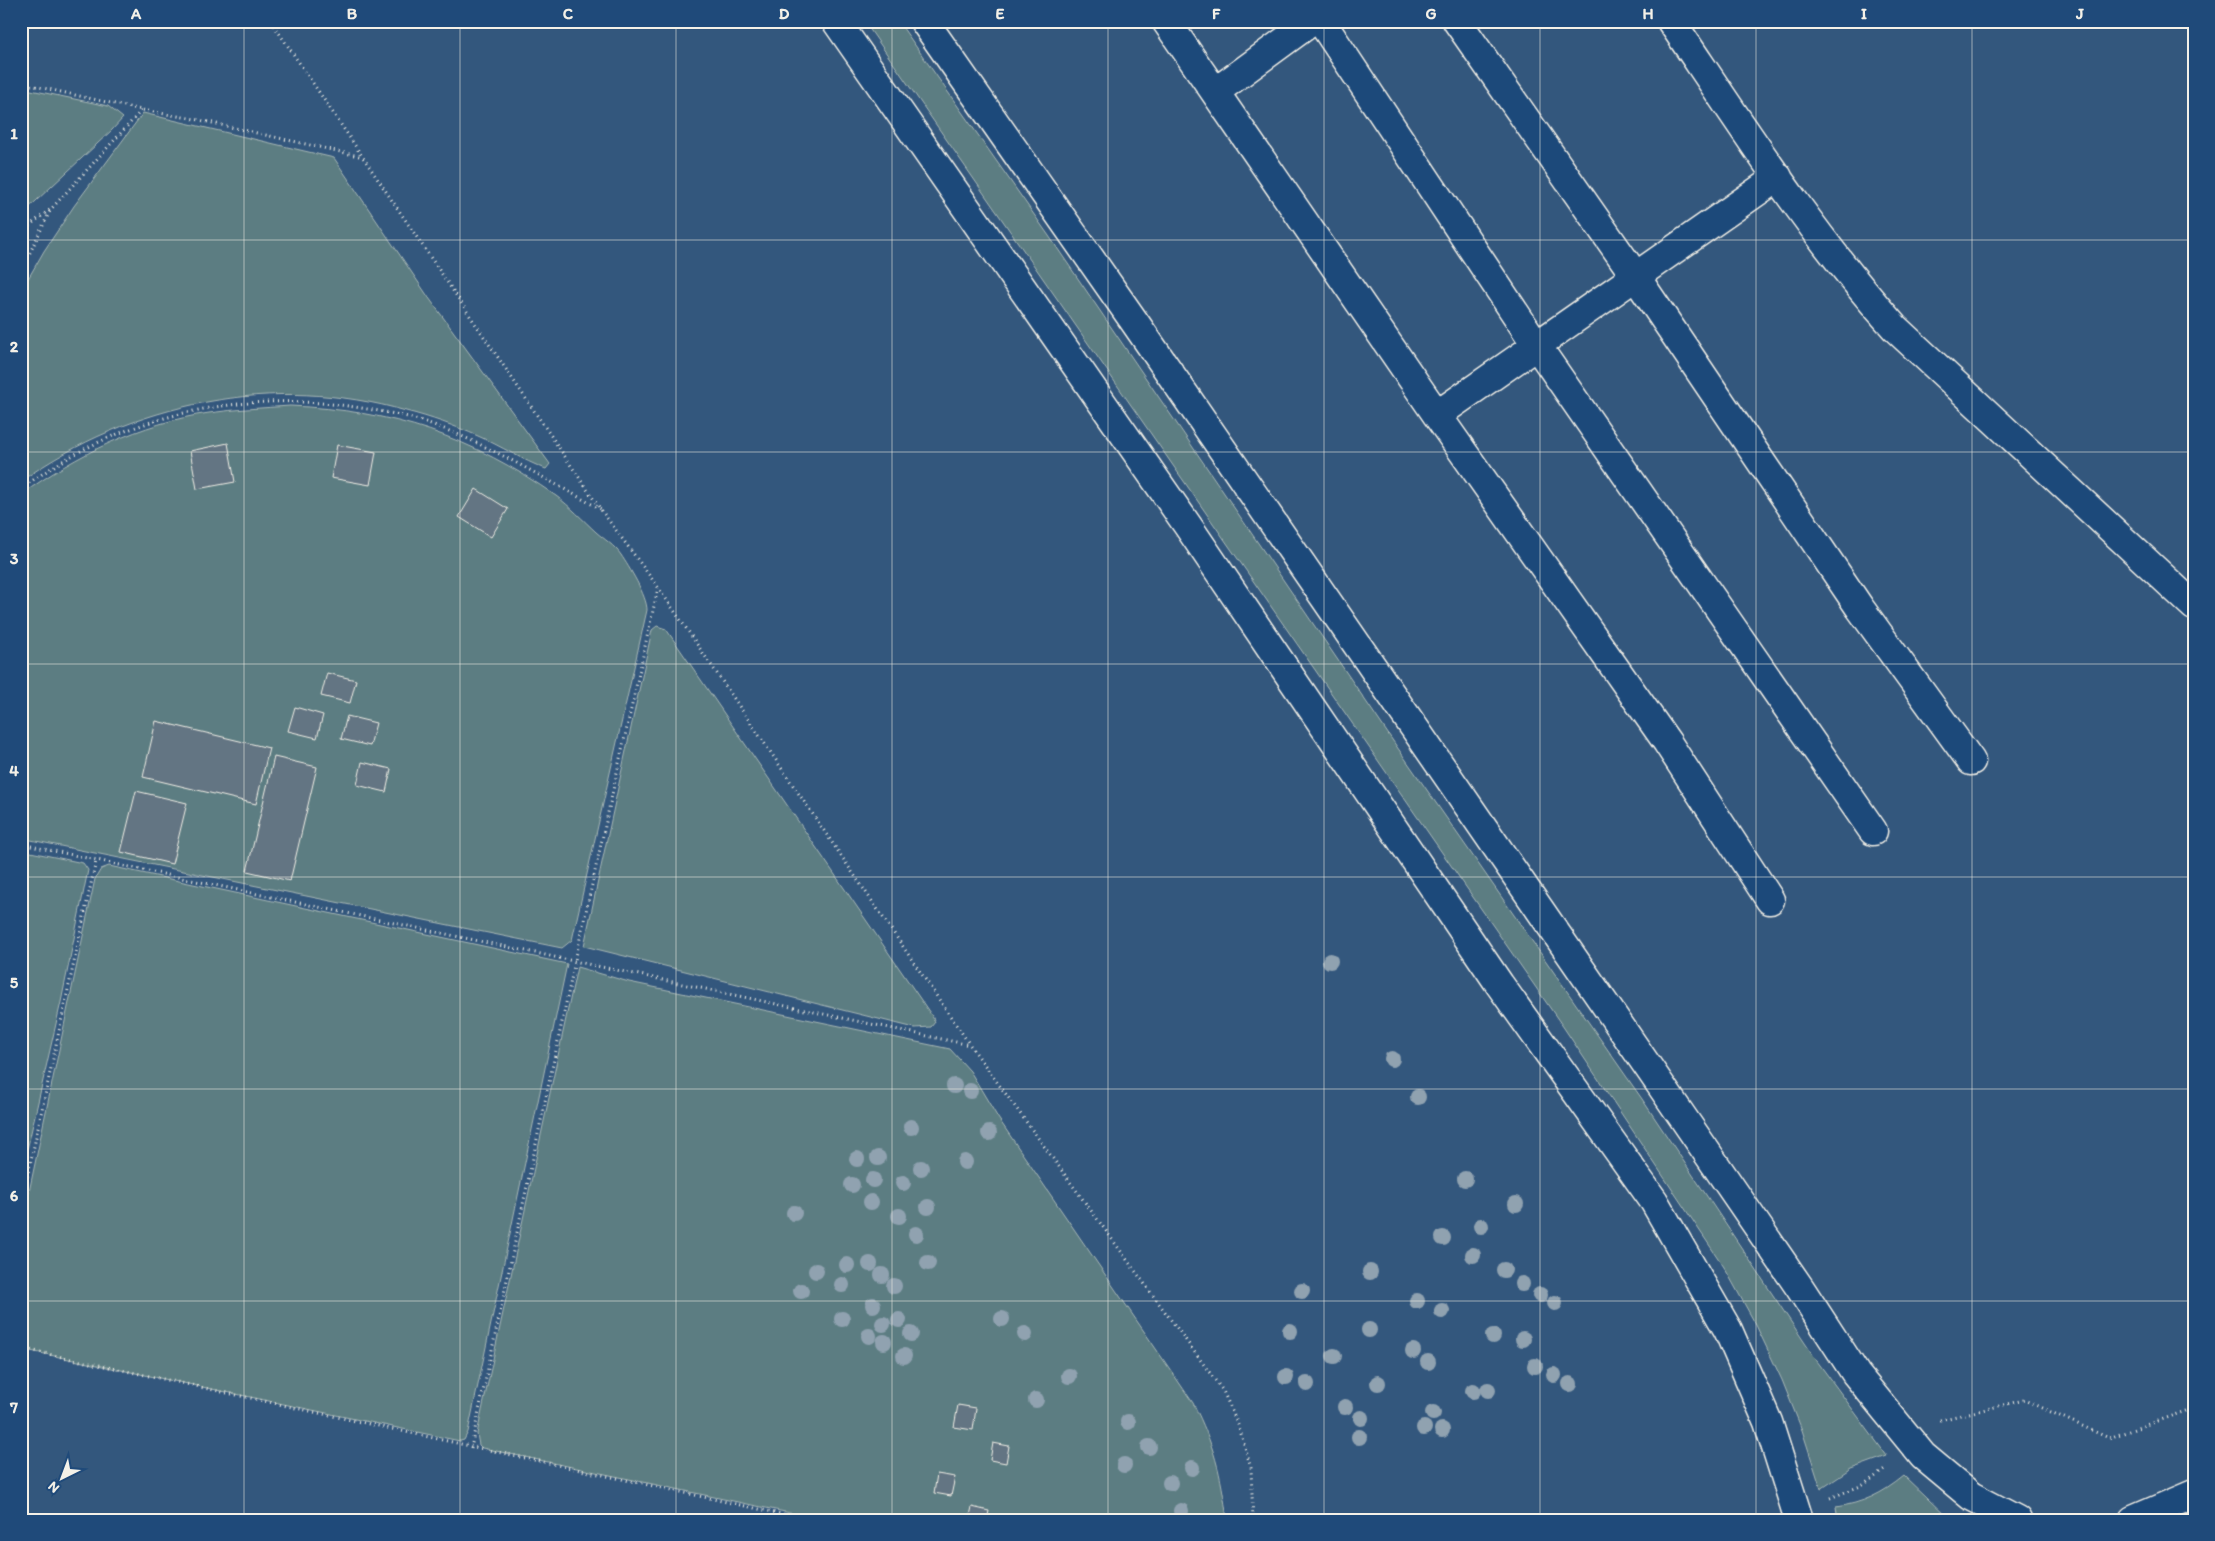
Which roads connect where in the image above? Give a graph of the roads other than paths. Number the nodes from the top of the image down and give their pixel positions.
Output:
1 (836, 21) edge
2 (924, 21) edge
3 (1166, 21) edge
4 (1312, 21) edge
5 (1321, 21) edge
6 (1457, 21) edge
7 (1671, 21) edge
8 (1215, 92) junction
9 (1778, 177) junction
10 (1636, 277) junction
11 (1537, 346) junction
12 (1437, 415) junction
13 (2194, 606) edge
14 (1971, 761) dead end
15 (1873, 831) dead end
16 (1770, 900) dead end
17 (2194, 1494) edge
18 (1799, 1520) edge
19 (2017, 1520) edge
20 (2133, 1520) edge

1 - 18 street
2 - 19 street
3 - 8 street
4 - 8 street
5 - 11 street
6 - 10 street
7 - 9 street
8 - 12 street
9 - 10 street
9 - 13 street
10 - 11 street
10 - 14 street
11 - 12 street
11 - 15 street
12 - 16 street
17 - 20 street

